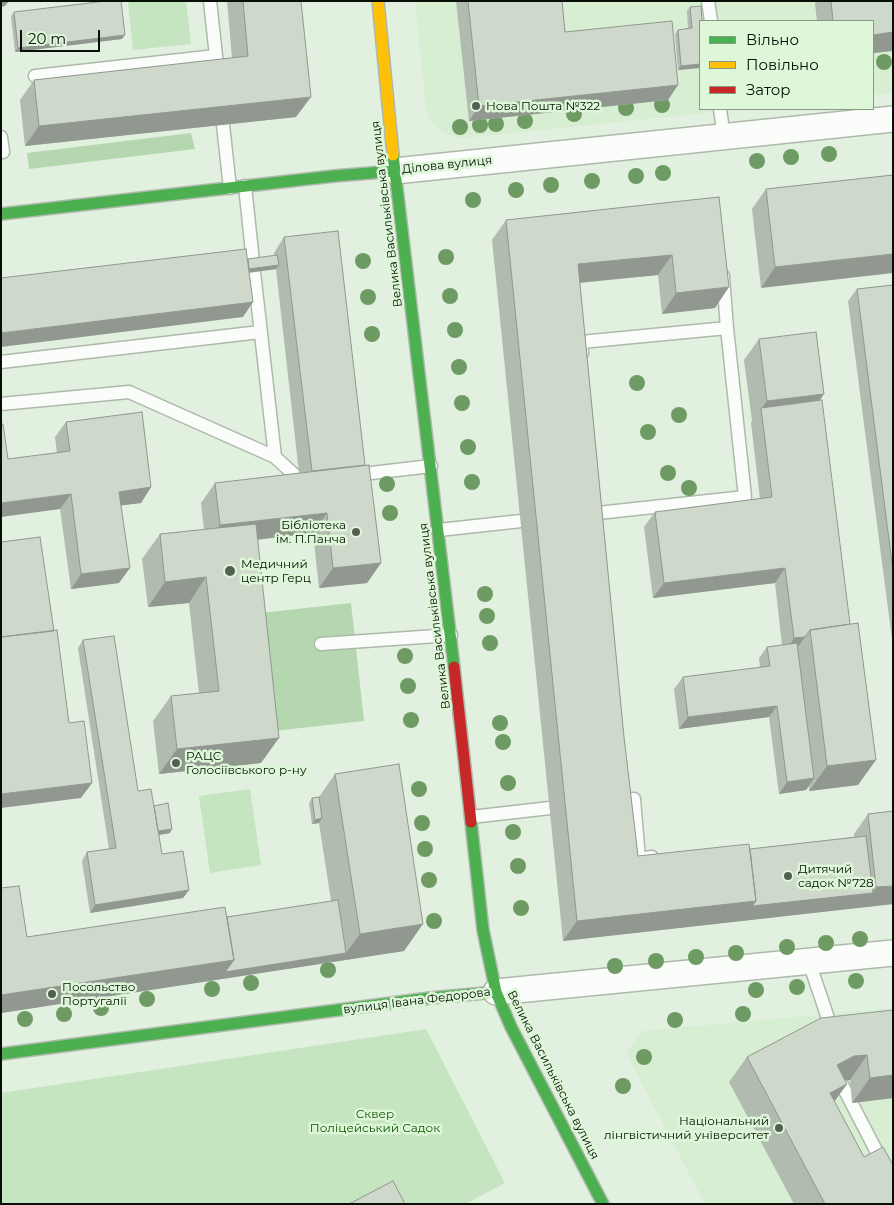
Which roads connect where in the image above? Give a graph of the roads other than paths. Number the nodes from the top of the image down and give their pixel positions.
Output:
1 (210, 1) edge
2 (378, 1) edge
3 (708, 1) edge
4 (711, 20) edge
5 (216, 56) junction
6 (35, 76) dead end
7 (219, 78) edge
8 (720, 110) edge
9 (893, 119) edge
10 (223, 125) edge
11 (1, 137) edge
12 (724, 137) junction
13 (3, 152) dead end
14 (396, 171) junction
15 (245, 186) junction
16 (230, 188) junction
17 (1, 214) edge
18 (722, 259) edge
19 (727, 328) junction
20 (260, 332) junction
21 (1, 362) edge
22 (584, 369) edge
23 (1, 404) edge
24 (275, 458) junction
25 (430, 466) junction
26 (354, 475) edge
27 (300, 480) edge
28 (594, 511) edge
29 (522, 521) dead end
30 (439, 530) junction
31 (451, 635) junction
32 (321, 644) dead end
33 (615, 800) edge
34 (550, 808) dead end
35 (471, 817) junction
36 (669, 856) edge
37 (893, 953) edge
38 (809, 962) junction
39 (496, 992) junction
40 (835, 1039) edge
41 (1, 1054) edge
42 (840, 1081) edge
43 (893, 1183) edge
44 (603, 1204) edge

1 - 5 lane
2 - 14 main road, Велика Васильківська вулиця
3 - 4 lane
5 - 6 lane
5 - 7 lane
8 - 12 lane
9 - 12 street, Ділова вулиця
10 - 16 lane
11 - 13 lane
12 - 14 street, Ділова вулиця
14 - 15 main road, Ділова вулиця
14 - 25 main road, Велика Васильківська вулиця
15 - 16 main road, Ділова вулиця
15 - 20 lane
16 - 17 main road, Ділова вулиця
18 - 19 lane
19 - 22 lane
19 - 28 lane
20 - 21 lane
20 - 24 lane
23 - 24 lane
24 - 27 lane
25 - 26 lane
25 - 30 main road, Велика Васильківська вулиця
29 - 30 lane
30 - 31 main road, Велика Васильківська вулиця
31 - 32 lane
31 - 35 main road, Велика Васильківська вулиця
33 - 36 lane
34 - 35 lane
35 - 39 main road, Велика Васильківська вулиця
37 - 38 street, вулиця Івана Федорова
38 - 39 street, вулиця Івана Федорова
38 - 40 lane
39 - 41 main road, вулиця Івана Федорова
39 - 44 main road, Велика Васильківська вулиця
42 - 43 lane

